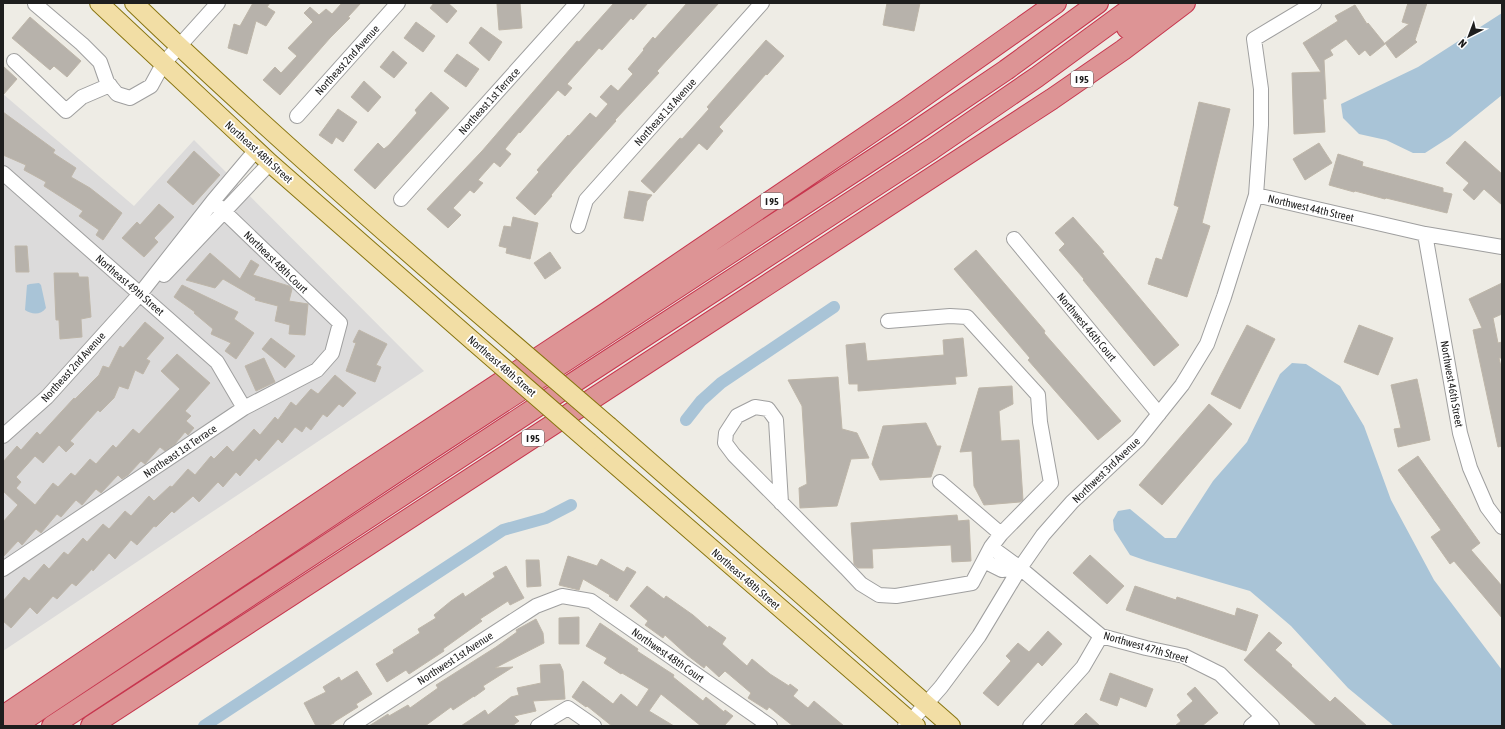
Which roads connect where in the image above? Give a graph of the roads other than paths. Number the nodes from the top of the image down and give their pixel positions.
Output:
1 (100, 3) edge
2 (134, 3) edge
3 (218, 3) edge
4 (398, 3) edge
5 (762, 3) edge
6 (1056, 3) edge
7 (1098, 3) edge
8 (1138, 3) edge
9 (1161, 3) edge
10 (1185, 3) edge
11 (1314, 3) edge
12 (35, 4) edge
13 (570, 5) edge
14 (179, 46) junction
15 (14, 61) dead end
16 (163, 64) junction
17 (110, 85) junction
18 (297, 116) dead end
19 (256, 150) junction
20 (975, 150) junction
21 (270, 162) junction
22 (3, 173) edge
23 (1256, 195) junction
24 (401, 199) dead end
25 (213, 201) junction
26 (224, 211) junction
27 (578, 226) dead end
28 (1425, 234) junction
29 (1014, 239) dead end
30 (1502, 247) edge
31 (140, 294) junction
32 (888, 321) dead end
33 (340, 323) joint
34 (244, 408) junction
35 (1159, 414) junction
36 (4, 433) edge
37 (940, 482) dead end
38 (781, 503) junction
39 (1502, 527) edge
40 (1000, 534) junction
41 (991, 547) junction
42 (984, 561) junction
43 (1020, 568) junction
44 (3, 569) edge
45 (562, 596) joint
46 (1101, 636) junction
47 (926, 704) junction
48 (3, 716) edge
49 (1267, 722) edge
50 (764, 725) edge
51 (911, 725) edge
52 (15, 726) edge
53 (52, 726) edge
54 (90, 726) edge
55 (351, 726) edge
56 (538, 726) edge
57 (594, 726) edge
58 (951, 726) edge
59 (1030, 726) edge
60 (1251, 726) edge

1 - 16 main road, Northeast 48th Street
2 - 14 main road, Northeast 48th Street
3 - 14 street
4 - 18 street, Northeast 2nd Avenue
5 - 27 street, Northeast 1st Avenue
6 - 48 highway, I 95
7 - 52 highway
8 - 53 highway
9 - 20 highway
10 - 20 highway, I 95
11 - 23 street, Northwest 44th Street
12 - 17 street
13 - 24 street, Northeast 1st Terrace
14 - 16 street
14 - 47 main road, Northeast 48th Street, bridge
15 - 17 street
16 - 17 street
16 - 19 main road, Northeast 48th Street
19 - 21 main road, Northeast 48th Street
19 - 25 street, Northeast 2nd Avenue
20 - 54 highway, I 95
21 - 26 street, Northeast 2nd Avenue
21 - 51 main road, Northeast 48th Street, bridge
22 - 31 street, Northeast 49th Street
23 - 28 street, Northwest 44th Street
23 - 35 street, Northwest 3rd Avenue
25 - 26 street, Northeast 48th Court
25 - 31 street, Northeast 2nd Avenue
26 - 31 street, Northeast 2nd Avenue
26 - 33 street, Northeast 48th Court
28 - 30 street
28 - 39 street, Northwest 46th Street
29 - 35 street, Northwest 46th Court
31 - 34 street, Northeast 49th Street
31 - 36 street, Northeast 2nd Avenue
32 - 40 street
33 - 34 street, Northeast 1st Terrace
34 - 44 street, Northeast 1st Terrace
35 - 43 street, Northwest 3rd Avenue
37 - 40 street
38 - 38 street
38 - 42 street
40 - 41 street
41 - 42 street
41 - 43 street, Northwest 47th Street
42 - 43 street
43 - 46 street, Northwest 47th Street
43 - 47 street, Northwest 3rd Avenue
45 - 50 street, Northwest 48th Court
45 - 55 street, Northwest 1st Avenue
46 - 49 street, Northwest 47th Street
46 - 59 street
47 - 51 street, Northwest 3rd Avenue
47 - 58 main road, Northeast 48th Street
49 - 60 street
56 - 57 street

